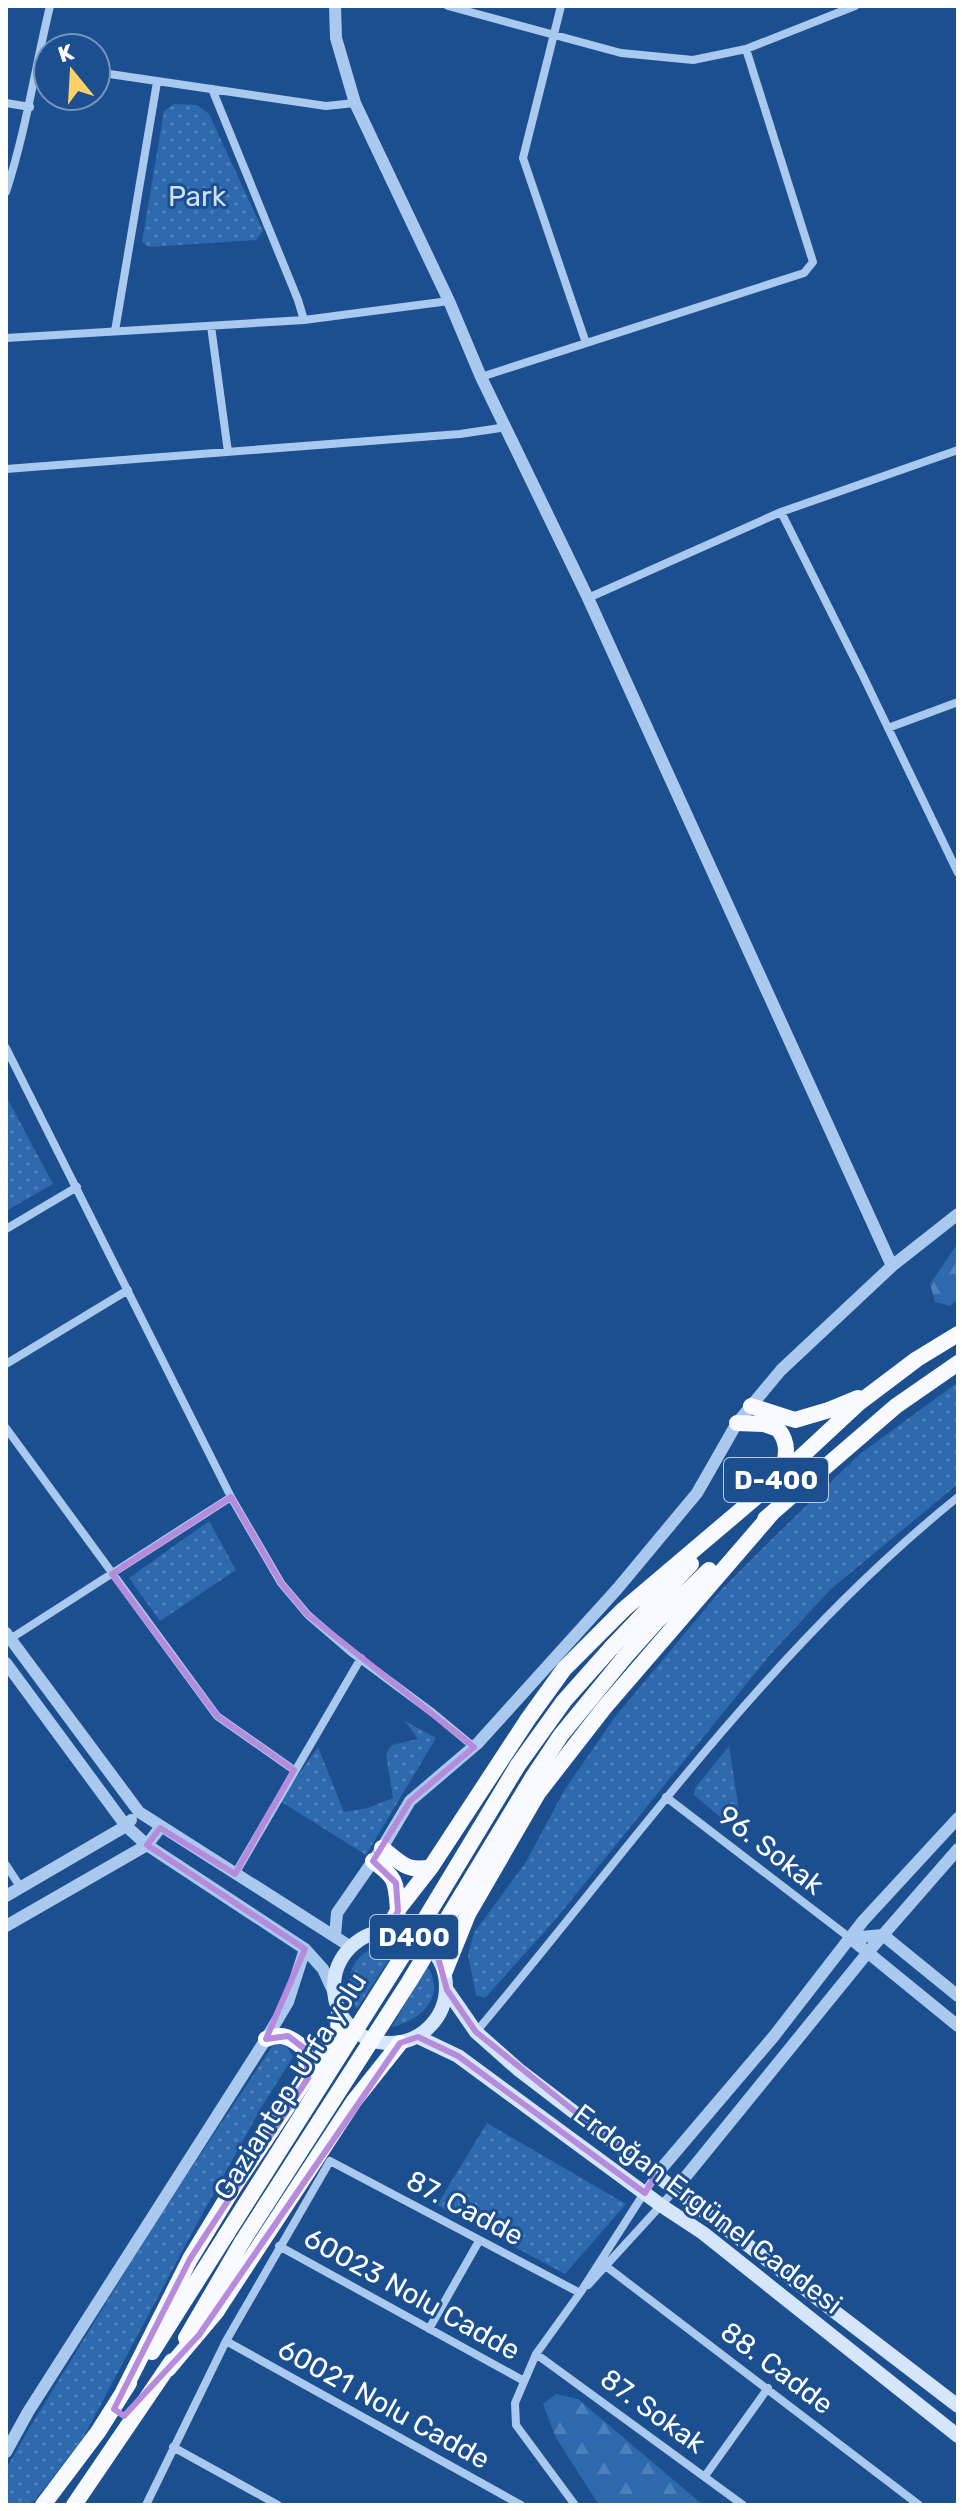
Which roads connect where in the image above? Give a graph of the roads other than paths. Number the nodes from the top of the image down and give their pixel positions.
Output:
1 (50, 6) edge
2 (335, 6) edge
3 (448, 6) edge
4 (561, 6) edge
5 (855, 6) edge
6 (44, 32) edge
7 (553, 36) junction
8 (746, 49) junction
9 (112, 75) edge
10 (157, 82) junction
11 (212, 89) junction
12 (32, 92) edge
13 (6, 103) edge
14 (355, 103) junction
15 (30, 107) junction
16 (7, 188) edge
17 (449, 301) junction
18 (304, 320) junction
19 (211, 326) junction
20 (115, 331) junction
21 (6, 338) edge
22 (586, 343) junction
23 (481, 377) junction
24 (507, 427) junction
25 (958, 450) edge
26 (228, 452) junction
27 (6, 469) edge
28 (781, 512) junction
29 (588, 598) junction
30 (958, 702) edge
31 (888, 728) junction
32 (958, 873) edge
33 (6, 1048) edge
34 (77, 1187) junction
35 (958, 1214) edge
36 (6, 1229) edge
37 (892, 1266) junction
38 (128, 1290) junction
39 (958, 1334) edge
40 (958, 1363) edge
41 (6, 1364) edge
42 (874, 1391) junction
43 (751, 1406) junction
44 (737, 1423) junction
45 (6, 1428) edge
46 (782, 1475) junction
47 (768, 1487) junction
48 (231, 1497) junction
49 (958, 1497) edge
50 (773, 1512) junction
51 (112, 1574) junction
52 (8, 1636) edge
53 (618, 1653) junction
54 (361, 1658) junction
55 (6, 1663) edge
56 (474, 1747) junction
57 (294, 1770) junction
58 (666, 1797) junction
59 (139, 1812) junction
60 (958, 1818) edge
61 (126, 1826) junction
62 (160, 1828) junction
63 (147, 1845) junction
64 (958, 1849) edge
65 (378, 1854) junction
66 (6, 1865) edge
67 (431, 1867) junction
68 (235, 1874) junction
69 (21, 1888) junction
70 (6, 1896) edge
71 (398, 1911) junction
72 (6, 1926) edge
73 (388, 1930) junction
74 (883, 1935) junction
75 (335, 1936) junction
76 (850, 1938) junction
77 (351, 1947) junction
78 (305, 1949) junction
79 (869, 1951) junction
80 (445, 1971) junction
81 (447, 1990) junction
82 (334, 1993) junction
83 (958, 1996) edge
84 (339, 2011) junction
85 (958, 2026) edge
86 (476, 2032) junction
87 (418, 2037) junction
88 (266, 2039) junction
89 (400, 2043) junction
90 (741, 2074) junction
91 (308, 2078) junction
92 (759, 2087) junction
93 (655, 2176) junction
94 (674, 2191) junction
95 (645, 2193) junction
96 (662, 2206) junction
97 (234, 2239) junction
98 (479, 2241) junction
99 (279, 2246) junction
100 (607, 2267) junction
101 (580, 2293) junction
102 (849, 2324) junction
103 (429, 2329) junction
104 (836, 2339) junction
105 (226, 2341) junction
106 (536, 2354) junction
107 (168, 2369) junction
108 (524, 2381) junction
109 (768, 2388) junction
110 (123, 2392) junction
111 (958, 2406) edge
112 (958, 2436) edge
113 (173, 2447) junction
114 (6, 2452) edge
115 (705, 2476) junction
116 (43, 2505) edge
117 (74, 2505) edge
118 (146, 2505) edge
119 (278, 2505) edge
120 (521, 2505) edge
121 (575, 2505) edge
122 (743, 2505) edge
123 (919, 2505) edge

1 - 6 street
2 - 14 street
3 - 7 street
4 - 7 street
5 - 8 street
7 - 8 street
7 - 22 street
8 - 22 street
9 - 10 street
10 - 11 street
10 - 20 street
11 - 14 street
11 - 18 street
12 - 15 street
13 - 15 street
14 - 17 street
15 - 16 street
17 - 18 street
17 - 23 street
18 - 19 street
19 - 20 street
19 - 26 street
20 - 21 street
22 - 23 street
23 - 24 street
24 - 26 street
24 - 29 street
25 - 28 street
26 - 27 street
28 - 29 street
28 - 31 street
29 - 37 street
30 - 31 street
31 - 32 street
33 - 34 street
34 - 36 street
34 - 38 street
35 - 37 street
37 - 43 street
38 - 41 street
38 - 48 street
39 - 42 highway, D-400
40 - 50 highway, D-400
42 - 43 highway
42 - 46 highway, D-400
43 - 44 street
44 - 46 highway
44 - 56 street
45 - 51 street
46 - 47 highway, D-400
47 - 53 highway, D-400
47 - 67 highway
48 - 51 street
48 - 54 street
49 - 58 street
50 - 53 highway, D-400
50 - 80 highway
51 - 52 street
51 - 57 street
52 - 59 street
53 - 97 highway, Gaziantep-Urfa yolu / D400, bridge
54 - 56 street
54 - 57 street
55 - 61 street
56 - 65 street
57 - 68 street
58 - 76 street, 96. Sokak
58 - 86 street
59 - 61 street
59 - 62 street
60 - 76 street
61 - 63 street
61 - 69 street
62 - 63 street
62 - 68 street
63 - 72 street
63 - 78 street
64 - 74 street
65 - 67 highway
65 - 71 highway
65 - 75 street
66 - 69 street
67 - 71 highway
68 - 75 street
69 - 70 street
71 - 73 highway
73 - 77 main road
73 - 80 main road
74 - 76 street
74 - 79 street
74 - 83 street
75 - 77 street
76 - 79 street
76 - 90 street
77 - 82 main road
78 - 82 street
78 - 88 street
79 - 85 street
79 - 92 street
80 - 81 main road
81 - 86 main road
81 - 87 main road
82 - 84 main road
84 - 89 main road
84 - 91 highway
86 - 93 main road
87 - 89 main road
87 - 95 main road, Erdoğan Ergünel Caddesi
88 - 91 highway
88 - 114 street
89 - 107 highway
90 - 92 street
90 - 93 street
91 - 110 highway
92 - 94 street
93 - 94 main road
93 - 95 street
94 - 96 street
94 - 102 main road
95 - 96 main road, Erdoğan Ergünel Caddesi
95 - 101 street
96 - 100 street
96 - 104 main road, Erdoğan Ergünel Caddesi
97 - 107 highway, D400
97 - 110 highway, D400
98 - 99 street, 87. Cadde
98 - 101 street, 87. Cadde
98 - 103 street
99 - 103 street, 60023 Nolu Cadde
99 - 105 street
100 - 101 street
100 - 109 street, 88. Cadde
101 - 106 street
102 - 104 main road
102 - 111 main road
103 - 108 street, 60023 Nolu Cadde
104 - 112 main road, Erdoğan Ergünel Caddesi
105 - 113 street
105 - 120 street, 60021 Nolu Cadde
106 - 108 street
106 - 115 street, 87. Sokak
107 - 117 highway, D400
108 - 121 street
109 - 115 street
109 - 123 street, 88. Cadde
110 - 116 highway, D400
113 - 118 street
113 - 119 street
115 - 122 street, 87. Sokak

